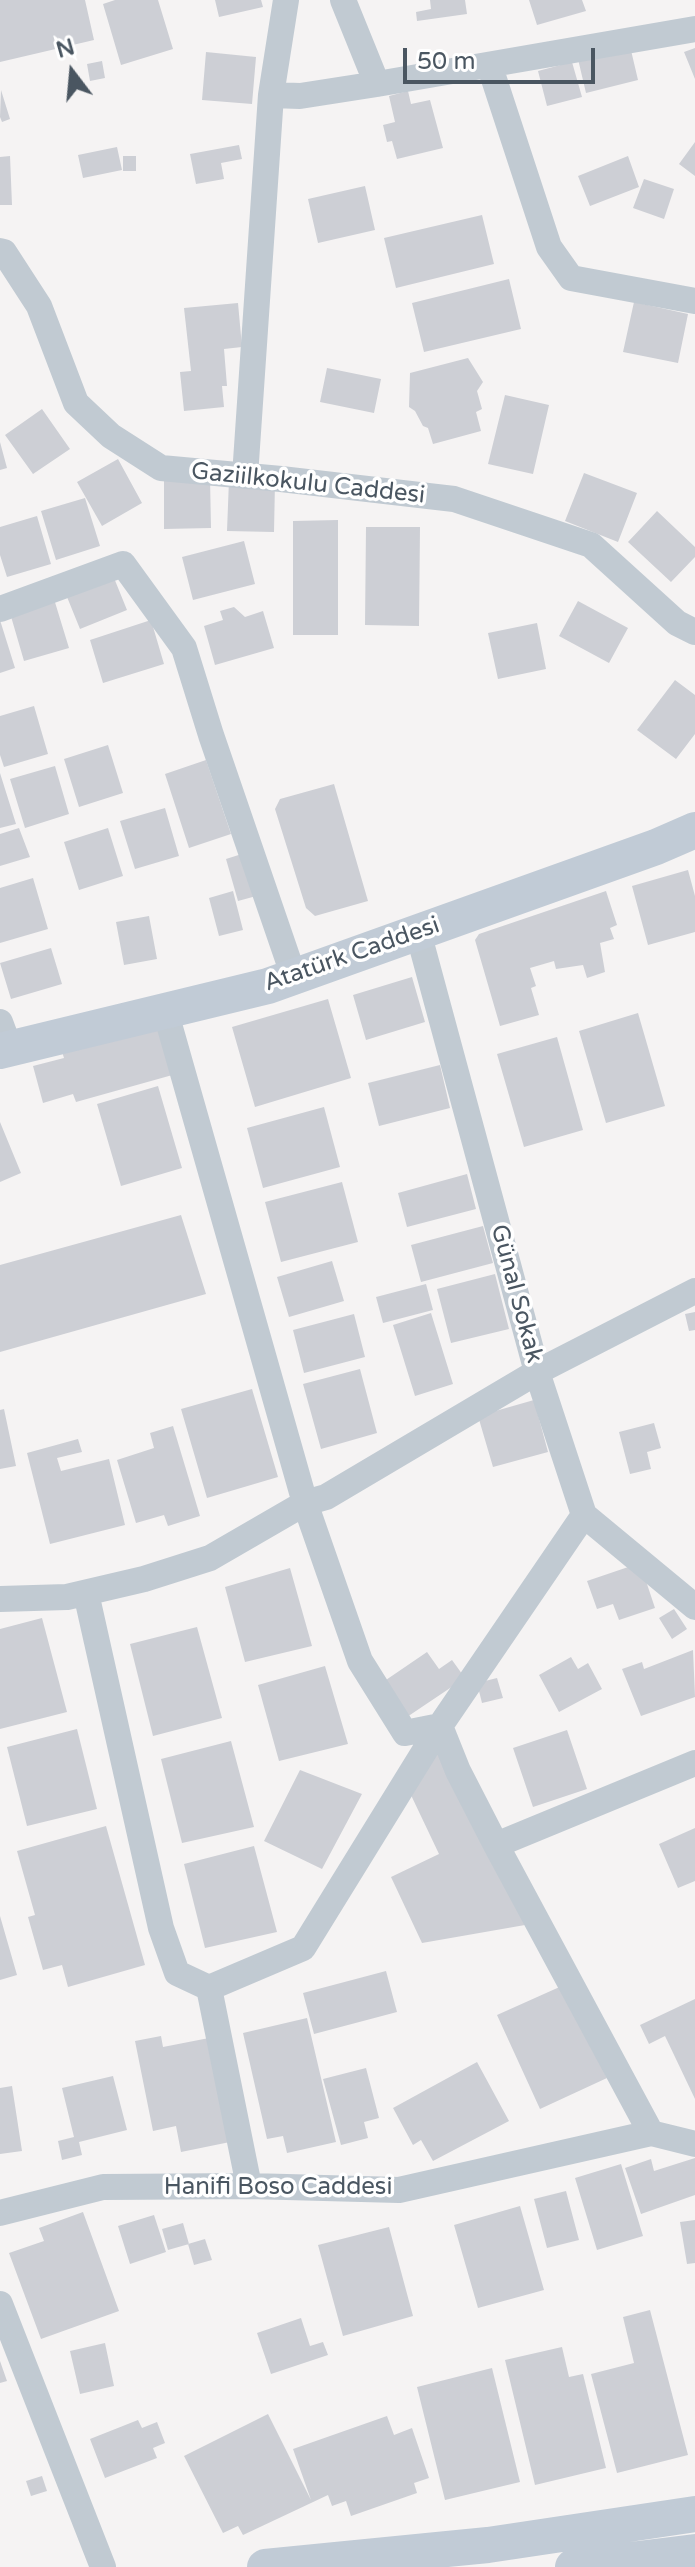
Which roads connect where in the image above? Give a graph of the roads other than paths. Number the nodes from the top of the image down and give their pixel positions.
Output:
1 (286, 0) edge
2 (343, 0) edge
3 (695, 29) edge
4 (490, 67) junction
5 (377, 84) junction
6 (271, 95) junction
7 (0, 251) edge
8 (695, 301) edge
9 (245, 476) junction
10 (0, 609) edge
11 (695, 632) edge
12 (695, 830) edge
13 (418, 932) junction
14 (294, 977) junction
15 (165, 1010) junction
16 (3, 1041) edge
17 (695, 1291) edge
18 (537, 1372) junction
19 (305, 1503) junction
20 (584, 1515) junction
21 (86, 1593) junction
22 (0, 1599) edge
23 (695, 1607) edge
24 (440, 1726) junction
25 (695, 1763) edge
26 (496, 1845) junction
27 (209, 1988) junction
28 (651, 2133) junction
29 (695, 2144) edge
30 (249, 2186) junction
31 (0, 2213) edge
32 (0, 2304) edge
33 (695, 2514) edge
34 (695, 2552) edge
35 (103, 2567) edge
36 (265, 2567) edge
37 (573, 2567) edge

1 - 6 street
2 - 5 street
3 - 4 street
4 - 5 street
4 - 8 street
5 - 6 street
6 - 9 street
7 - 9 street, Gaziilkokulu Caddesi
9 - 11 street, Gaziilkokulu Caddesi
10 - 14 street
12 - 13 street, Atatürk Caddesi
13 - 14 street, Atatürk Caddesi
13 - 18 street, Günal Sokak
14 - 15 street, Atatürk Caddesi
15 - 16 street, Atatürk Caddesi
15 - 19 street
17 - 18 street
18 - 19 street
18 - 20 street, Günal Sokak
19 - 21 street
19 - 24 street
20 - 23 street
20 - 24 street
21 - 22 street
21 - 27 street
24 - 26 street
24 - 27 street
25 - 26 street
26 - 28 street
27 - 30 street
28 - 29 street, Hanifi Boso Caddesi
28 - 30 street, Hanifi Boso Caddesi
30 - 31 street, Hanifi Boso Caddesi
32 - 35 street
33 - 36 street
34 - 37 street

